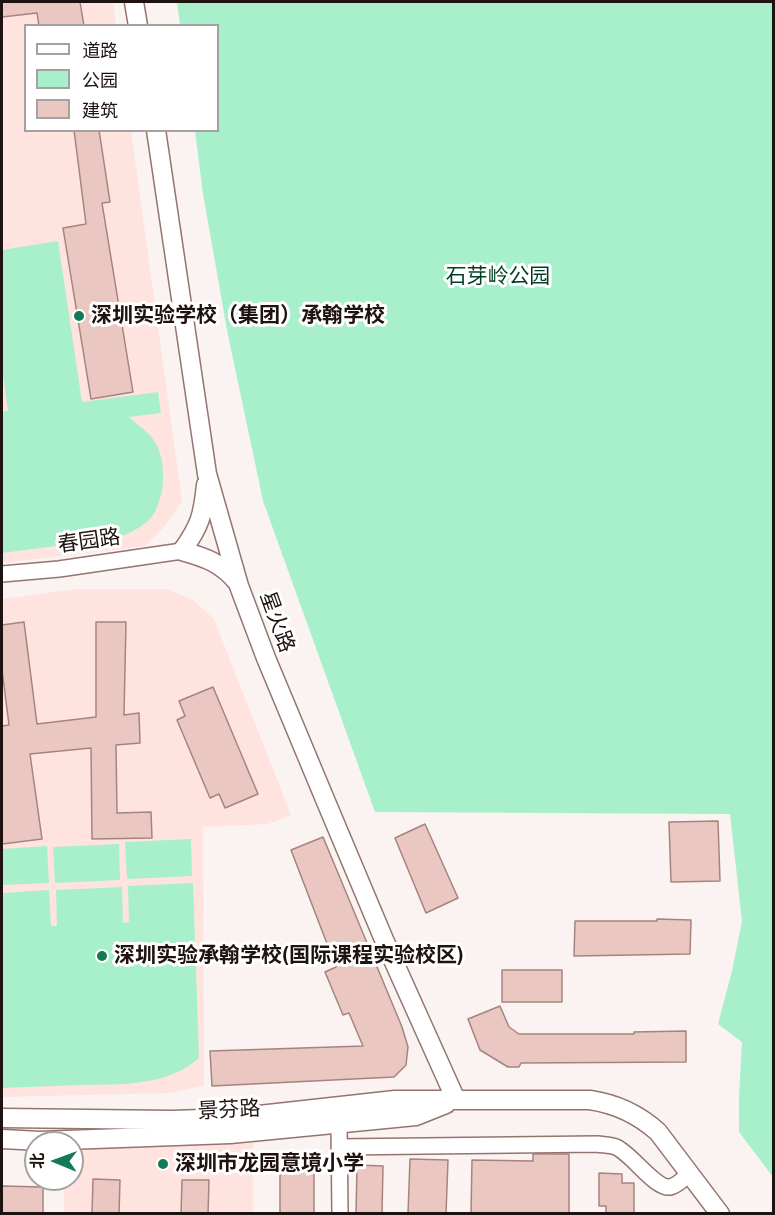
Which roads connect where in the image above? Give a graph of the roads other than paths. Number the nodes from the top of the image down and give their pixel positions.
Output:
1 (134, 2) edge
2 (138, 24) edge
3 (156, 132) edge
4 (207, 474) junction
5 (182, 551) junction
6 (2, 574) edge
7 (239, 586) junction
8 (456, 1101) junction
9 (2, 1118) edge
10 (339, 1123) junction
11 (2, 1139) edge
12 (339, 1147) junction
13 (689, 1174) junction
14 (340, 1214) edge
15 (720, 1214) edge

1 - 2 street
3 - 4 street, 星火路
4 - 5 street
4 - 7 street, 星火路
5 - 6 street, 春园路
5 - 7 street, 春园路
7 - 8 street, 星火路
8 - 9 street, 景芬路
8 - 10 street, 景芬路
8 - 13 street, 景芬路
10 - 11 street, 景芬路
10 - 12 street
12 - 13 street
12 - 14 street
13 - 15 street, 景芬路

